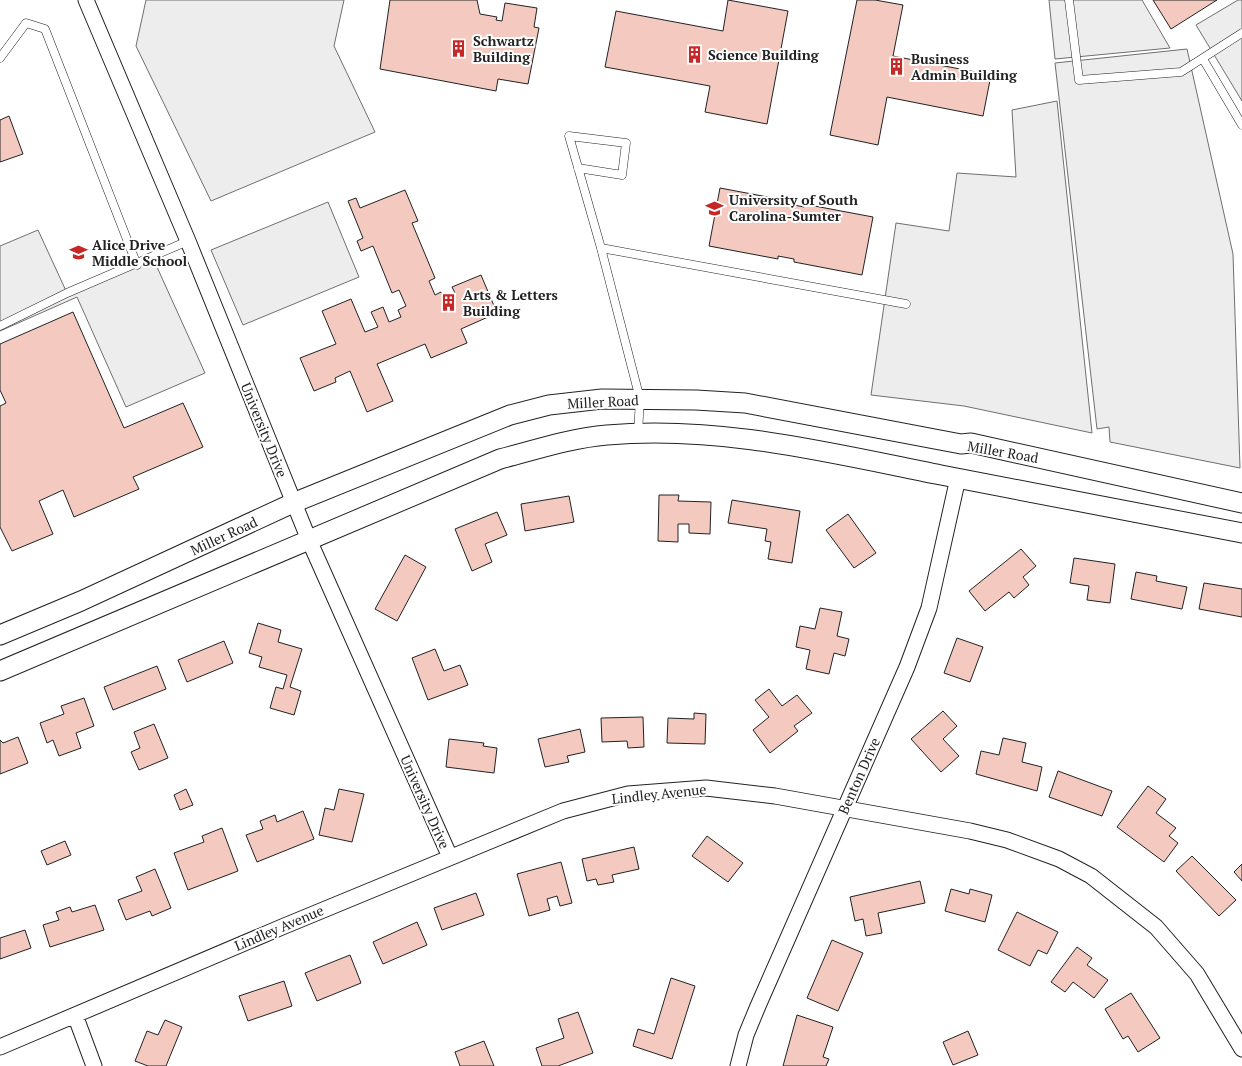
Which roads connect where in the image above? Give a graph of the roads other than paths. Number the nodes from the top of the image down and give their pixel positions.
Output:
1 (86, 0) edge
2 (1069, 0) edge
3 (1242, 33) edge
4 (0, 58) edge
5 (1203, 59) junction
6 (1242, 125) edge
7 (578, 168) junction
8 (188, 241) junction
9 (601, 248) junction
10 (137, 265) junction
11 (906, 304) dead end
12 (0, 326) edge
13 (640, 400) junction
14 (638, 434) junction
15 (958, 478) junction
16 (294, 503) junction
17 (1242, 503) edge
18 (1242, 533) edge
19 (309, 540) junction
20 (0, 636) edge
21 (0, 671) edge
22 (844, 809) junction
23 (450, 857) junction
24 (75, 1015) junction
25 (0, 1047) edge
26 (1242, 1049) edge
27 (94, 1066) edge
28 (738, 1066) edge

1 - 8 street, University Drive
2 - 5 lane
3 - 5 lane
4 - 10 lane
5 - 6 lane
7 - 7 lane
7 - 9 lane
8 - 10 lane
8 - 16 street, University Drive
9 - 11 lane
9 - 13 lane
10 - 12 lane
13 - 14 lane
13 - 16 street, Miller Road
13 - 17 street, Miller Road
14 - 15 street
14 - 19 street
15 - 18 street
15 - 22 street, Benton Drive
16 - 19 street, University Drive
16 - 20 street, Miller Road
19 - 21 street
19 - 23 street, University Drive
22 - 23 street, Lindley Avenue
22 - 26 street, Lindley Avenue
22 - 28 street, Benton Drive
23 - 24 street, Lindley Avenue
24 - 25 street, Lindley Avenue
24 - 27 street

